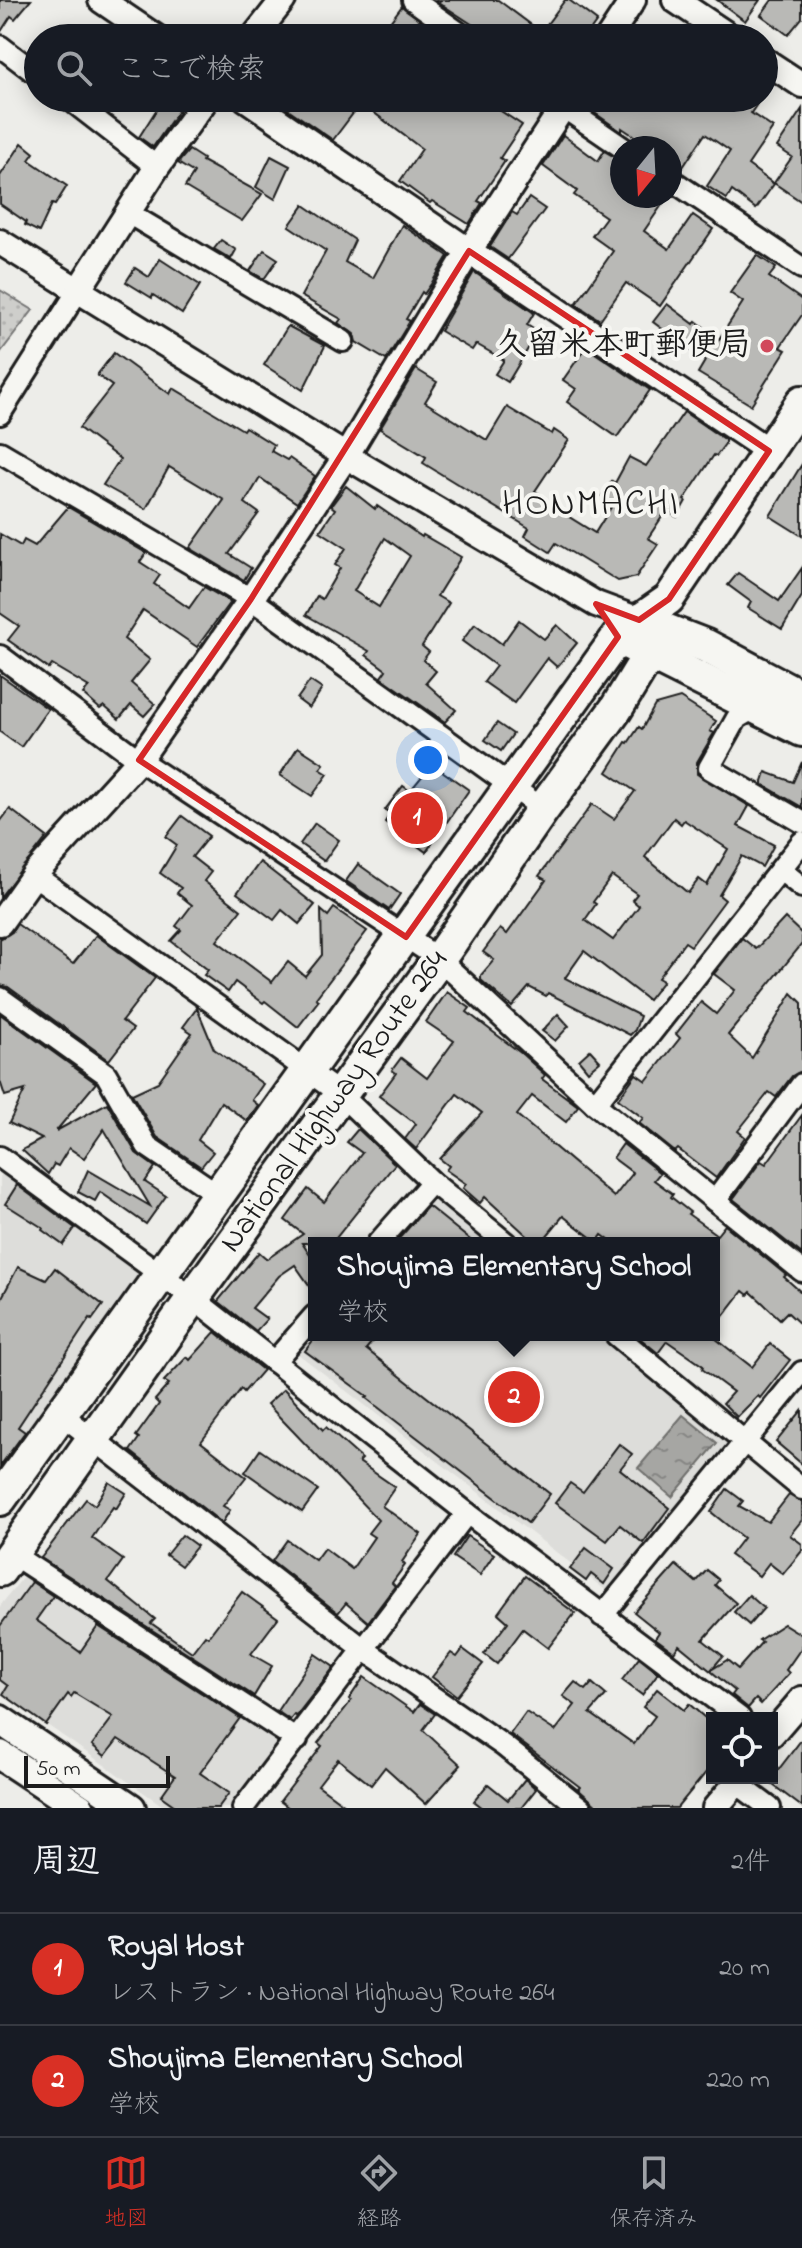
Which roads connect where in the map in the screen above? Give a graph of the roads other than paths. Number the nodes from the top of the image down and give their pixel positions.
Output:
1 (101, 0) edge
2 (283, 0) edge
3 (413, 0) edge
4 (633, 0) edge
5 (675, 0) edge
6 (136, 24) edge
7 (264, 24) edge
8 (446, 24) edge
9 (617, 24) edge
10 (711, 24) edge
11 (0, 46) edge
12 (24, 64) edge
13 (778, 69) edge
14 (802, 85) edge
15 (86, 112) edge
16 (197, 112) edge
17 (265, 112) edge
18 (554, 112) edge
19 (576, 112) edge
20 (610, 138) edge
21 (157, 167) junction
22 (682, 187) edge
23 (128, 213) junction
24 (0, 242) edge
25 (469, 251) junction
26 (802, 268) edge
27 (79, 289) junction
28 (343, 341) dead end
29 (802, 401) edge
30 (0, 414) edge
31 (769, 451) junction
32 (0, 452) edge
33 (346, 456) junction
34 (251, 599) junction
35 (648, 628) junction
36 (0, 656) edge
37 (764, 694) junction
38 (802, 697) edge
39 (802, 730) edge
40 (139, 760) junction
41 (513, 787) junction
42 (543, 809) junction
43 (802, 822) edge
44 (802, 842) edge
45 (782, 871) junction
46 (34, 875) junction
47 (802, 887) edge
48 (0, 923) edge
49 (406, 937) junction
50 (439, 959) junction
51 (0, 998) edge
52 (309, 1071) junction
53 (802, 1084) edge
54 (340, 1094) junction
55 (595, 1104) junction
56 (0, 1157) edge
57 (432, 1182) junction
58 (219, 1195) junction
59 (715, 1201) junction
60 (383, 1237) edge
61 (499, 1237) edge
62 (802, 1271) edge
63 (161, 1275) junction
64 (193, 1298) junction
65 (308, 1323) edge
66 (623, 1341) edge
67 (274, 1362) junction
68 (802, 1372) edge
69 (61, 1414) junction
70 (94, 1440) junction
71 (745, 1442) junction
72 (802, 1489) edge
73 (0, 1499) edge
74 (467, 1513) junction
75 (6, 1562) edge
76 (602, 1616) junction
77 (365, 1650) junction
78 (802, 1699) edge
79 (732, 1712) edge
80 (0, 1720) edge
81 (778, 1727) edge
82 (297, 1740) junction
83 (0, 1755) edge
84 (737, 1784) edge
85 (743, 1784) edge
86 (80, 1808) edge
87 (131, 1808) edge
88 (243, 1808) edge
89 (581, 1808) edge
90 (715, 1808) edge
91 (770, 1808) edge

1 - 6 street
2 - 7 street
3 - 8 street
4 - 9 street
5 - 10 street
11 - 12 street
13 - 14 street
15 - 21 street
16 - 21 street
17 - 25 street
18 - 25 street
19 - 20 street
21 - 23 street
22 - 26 street
23 - 27 street
23 - 28 street
24 - 27 street
25 - 31 street
25 - 33 street
27 - 30 street
27 - 33 street
29 - 31 main road
31 - 35 main road
32 - 34 street
33 - 34 street
33 - 35 street
34 - 40 street
34 - 41 street
35 - 37 highway
35 - 41 highway, National Highway Route 264
35 - 42 highway, National Highway Route 264
36 - 40 street
37 - 38 highway
37 - 39 highway
37 - 43 street
40 - 46 street
40 - 49 street
41 - 42 street
41 - 49 highway, National Highway Route 264
42 - 50 highway, National Highway Route 264
44 - 45 street
45 - 47 street
45 - 55 street
46 - 48 street
46 - 52 street
49 - 50 street
49 - 52 highway, National Highway Route 264
50 - 54 highway, National Highway Route 264
50 - 55 street
51 - 58 street
52 - 54 street
52 - 58 highway, National Highway Route 264
53 - 59 street
54 - 57 street
54 - 64 highway, National Highway Route 264
55 - 59 street
56 - 63 street
57 - 60 street
57 - 61 street
58 - 63 highway, National Highway Route 264
59 - 62 street
63 - 64 street
63 - 69 highway, National Highway Route 264
64 - 67 street
64 - 70 highway, National Highway Route 264
65 - 67 street
66 - 71 street
67 - 74 street
68 - 71 street
69 - 70 street
69 - 73 highway, National Highway Route 264
70 - 75 highway, National Highway Route 264
70 - 77 street
71 - 72 street
71 - 76 street
74 - 76 street
74 - 77 street
75 - 82 street
76 - 79 street
77 - 82 street
77 - 89 street
78 - 81 street
80 - 87 main road
82 - 88 street
83 - 86 main road
84 - 90 street
85 - 91 street

